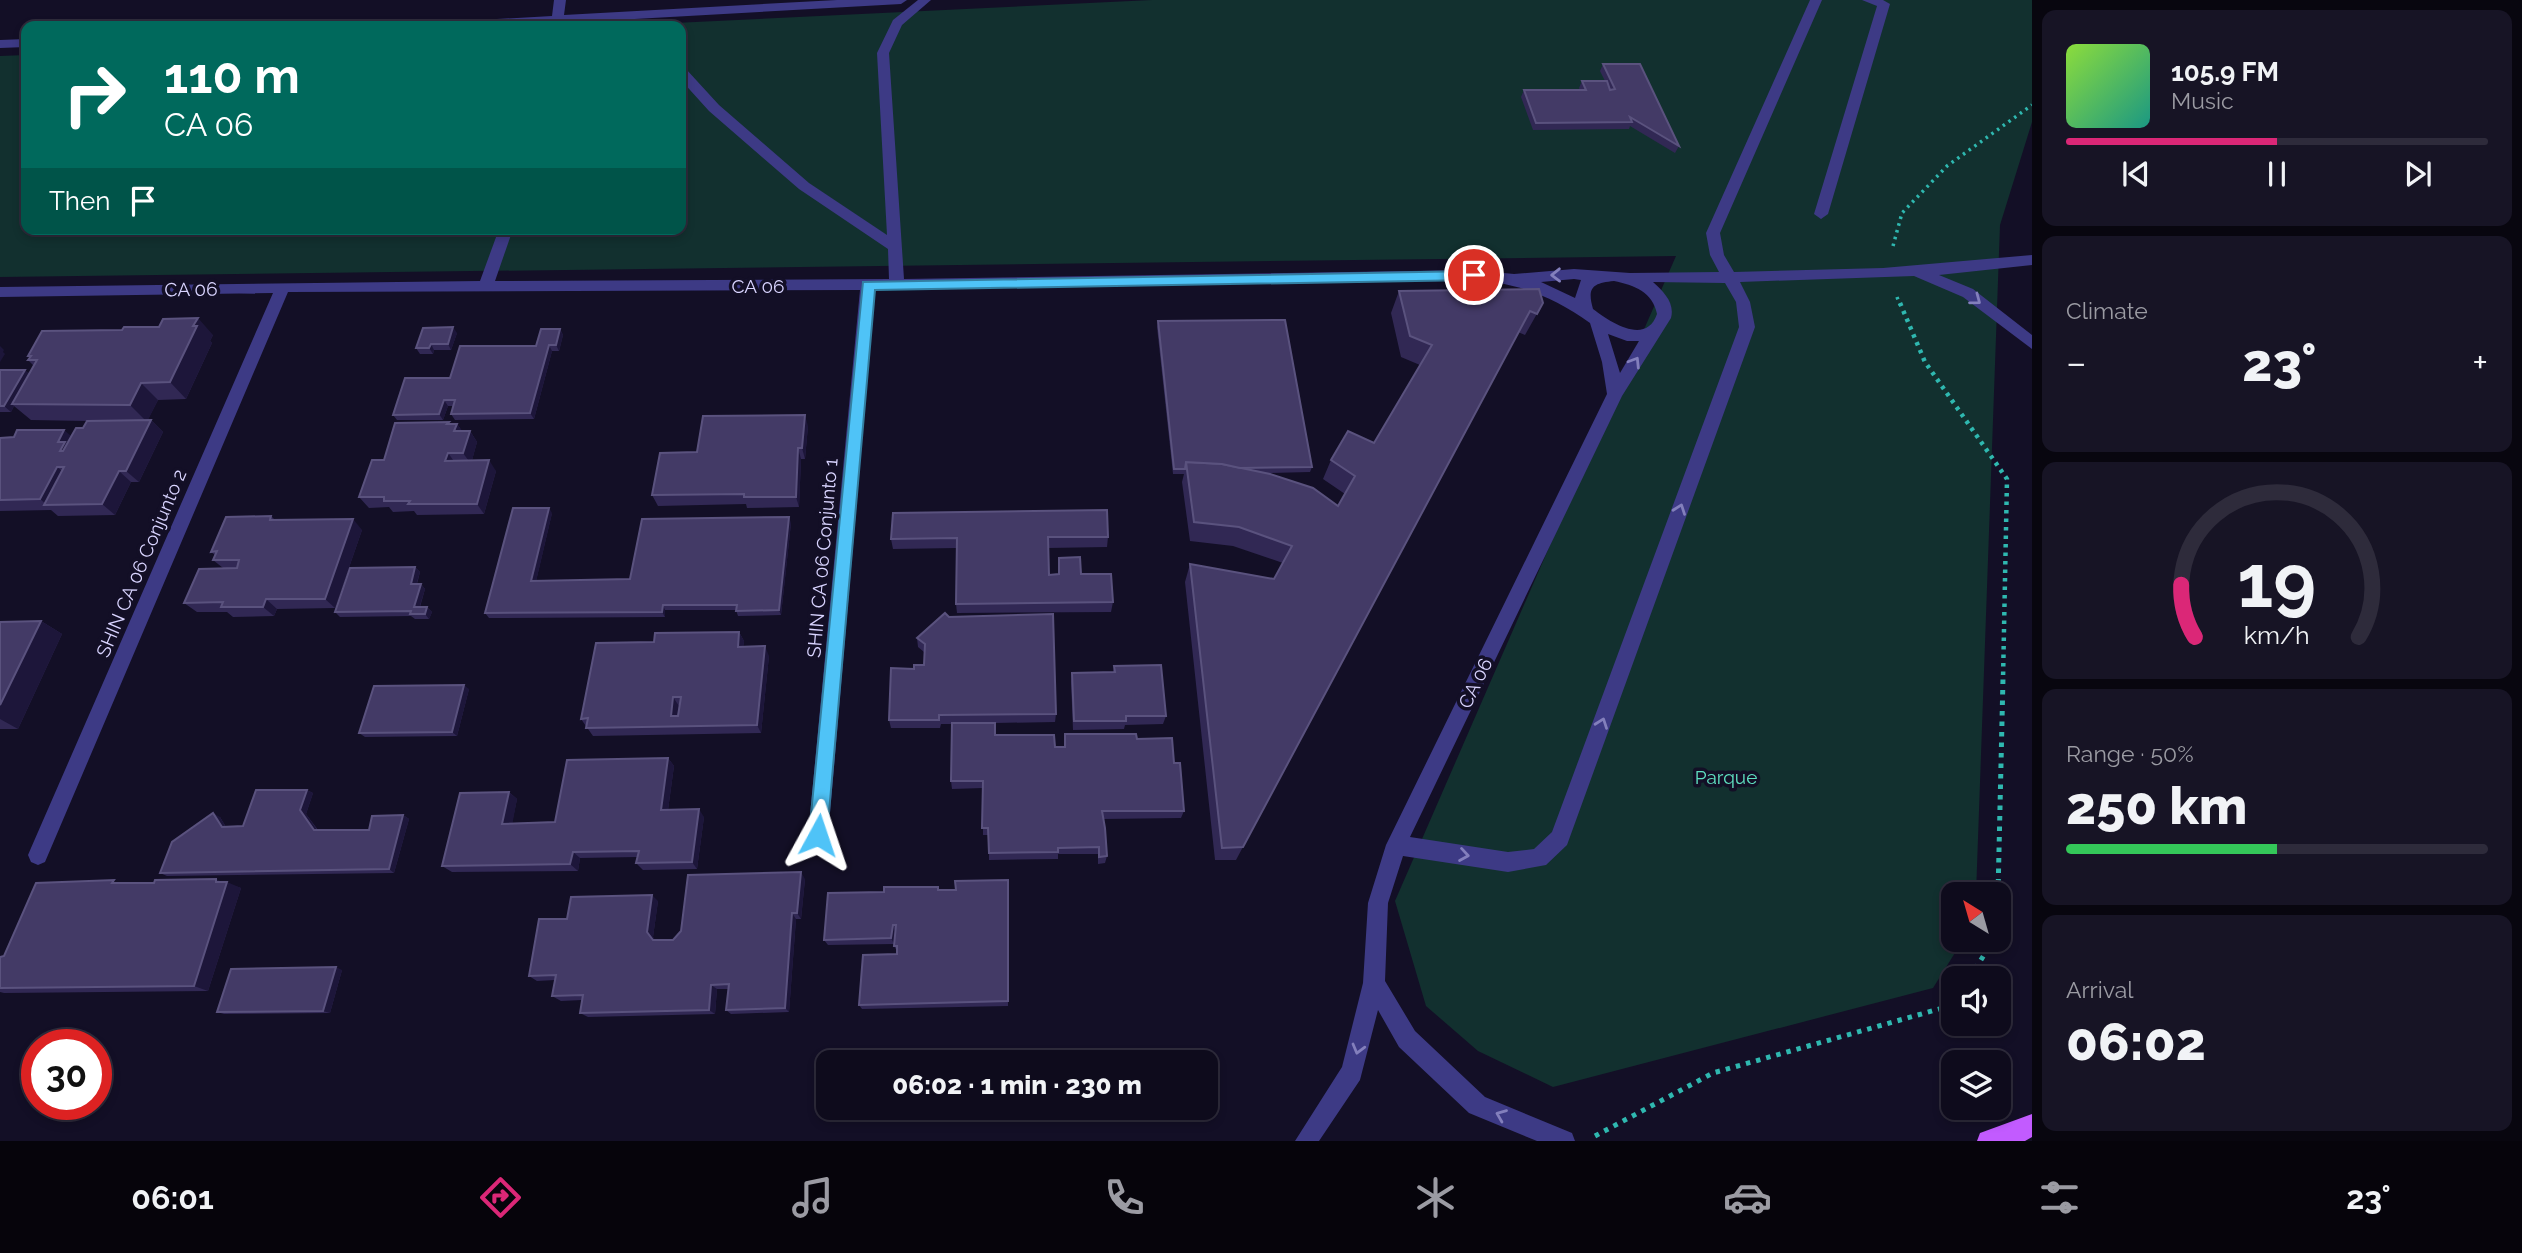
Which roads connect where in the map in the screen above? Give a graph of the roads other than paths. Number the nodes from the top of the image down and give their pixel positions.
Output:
1 (561, 0) edge
2 (901, 0) edge
3 (925, 0) edge
4 (1816, 0) edge
5 (1868, 0) edge
6 (1885, 2) edge
7 (550, 21) edge
8 (640, 21) edge
9 (21, 43) edge
10 (0, 44) edge
11 (686, 77) edge
12 (1821, 214) dead end
13 (504, 235) edge
14 (895, 247) junction
15 (2032, 260) edge
16 (1915, 271) junction
17 (1598, 277) junction
18 (1627, 277) junction
19 (1515, 278) junction
20 (1728, 278) junction
21 (897, 284) junction
22 (868, 285) junction
23 (486, 286) junction
24 (283, 287) junction
25 (0, 292) edge
26 (1591, 318) junction
27 (1654, 330) junction
28 (2032, 343) edge
29 (1615, 394) junction
30 (818, 835) dead end
31 (1396, 845) junction
32 (38, 855) dead end
33 (1374, 983) junction
34 (2032, 1125) edge
35 (1306, 1141) edge
36 (1564, 1141) edge
37 (1988, 1141) edge

1 - 7 street
2 - 8 street
3 - 14 street
4 - 20 street
5 - 6 street
6 - 12 street
9 - 10 street
11 - 14 street
13 - 23 street
14 - 21 street
15 - 16 street
16 - 20 street
16 -> 28 street
17 - 18 street, CA 06
17 -> 19 street, CA 06
17 - 26 street
18 - 20 street
18 - 27 street, CA 06
19 - 21 street, CA 06
19 - 26 street, CA 06
31 -> 20 street
21 - 22 street, CA 06
22 - 23 street, CA 06
22 - 30 street, SHIN CA 06 Conjunto 1
23 - 24 street, CA 06
24 - 25 street, CA 06
24 - 32 street, SHIN CA 06 Conjunto 2
26 - 27 street, CA 06
26 - 29 street
29 -> 27 street, CA 06
29 - 31 street, CA 06
31 - 33 street, CA 06
33 -> 35 street, CA 06
36 -> 33 street
34 - 37 main road

